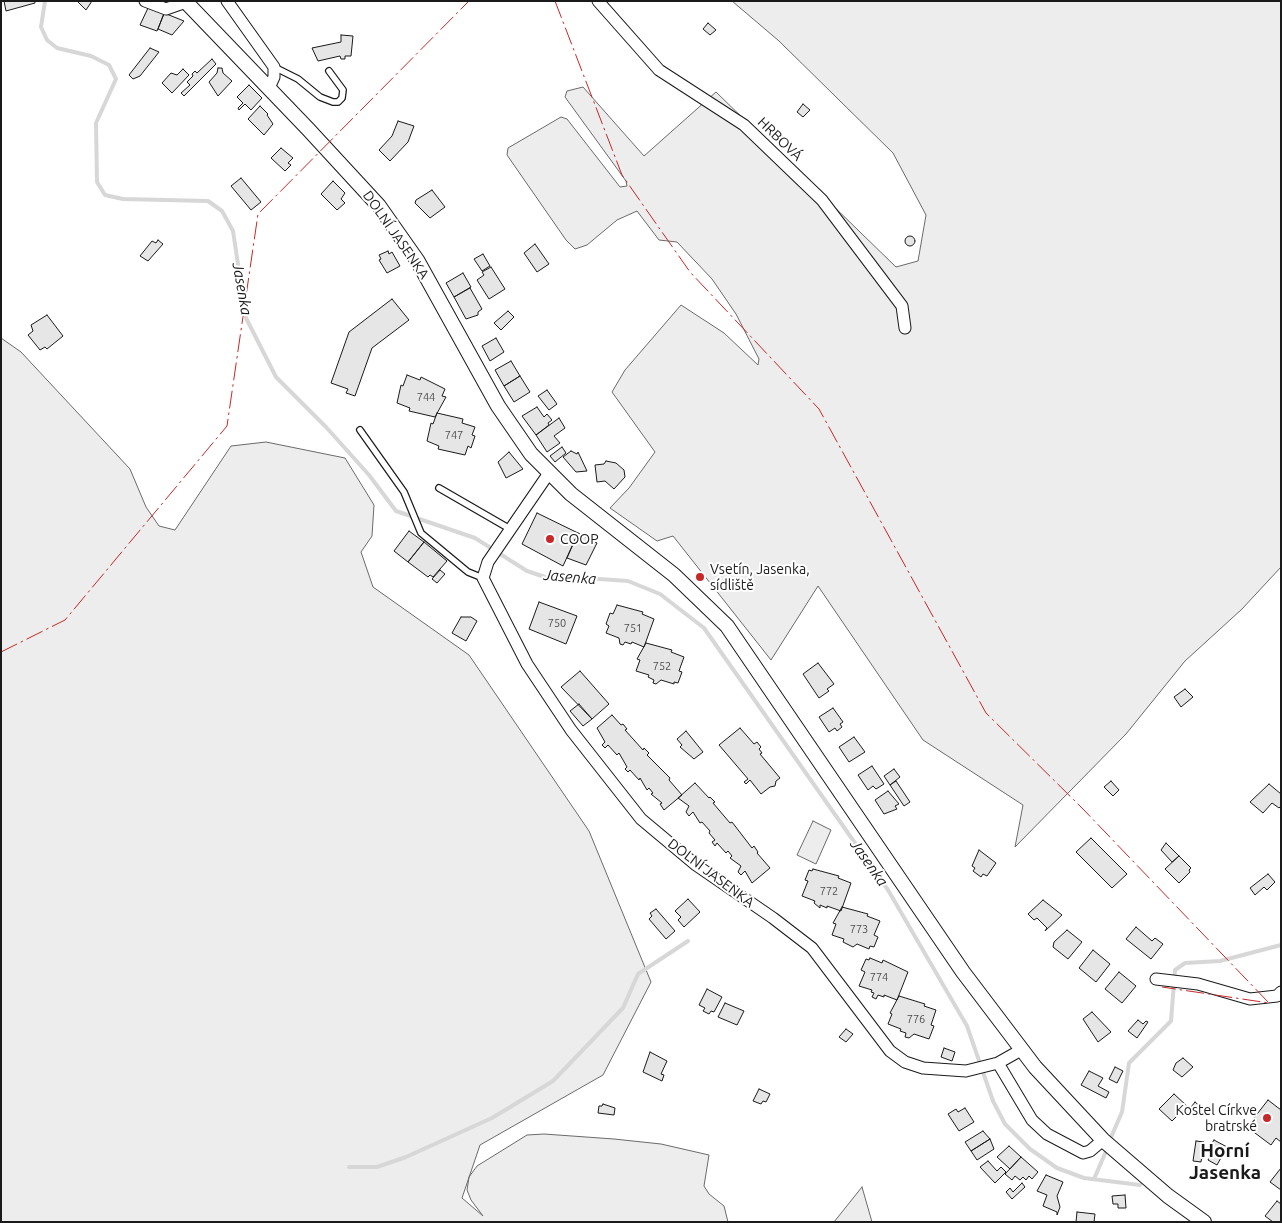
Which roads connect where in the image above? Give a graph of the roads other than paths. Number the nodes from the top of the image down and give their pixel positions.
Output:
1 (145, 1) edge
2 (227, 1) edge
3 (598, 1) edge
4 (185, 2) edge
5 (274, 67) junction
6 (329, 71) dead end
7 (269, 88) junction
8 (905, 328) dead end
9 (360, 430) dead end
10 (549, 473) junction
11 (439, 488) dead end
12 (510, 529) junction
13 (483, 578) junction
14 (1156, 979) dead end
15 (1281, 992) edge
16 (1021, 1050) junction
17 (998, 1063) junction
18 (1104, 1140) junction
19 (1204, 1222) edge

1 - 4 street, DOLNÍ JASENKA
2 - 5 street
3 - 8 street, HRBOVÁ
4 - 7 street, DOLNÍ JASENKA
5 - 6 lane
5 - 7 street
7 - 10 street, DOLNÍ JASENKA
9 - 13 lane
10 - 12 street
10 - 16 street, DOLNÍ JASENKA
11 - 12 lane
12 - 13 street
13 - 17 street, DOLNÍ JASENKA
14 - 15 street
16 - 17 street, DOLNÍ JASENKA
16 - 18 street, DOLNÍ JASENKA
17 - 18 street
18 - 19 street, DOLNÍ JASENKA

